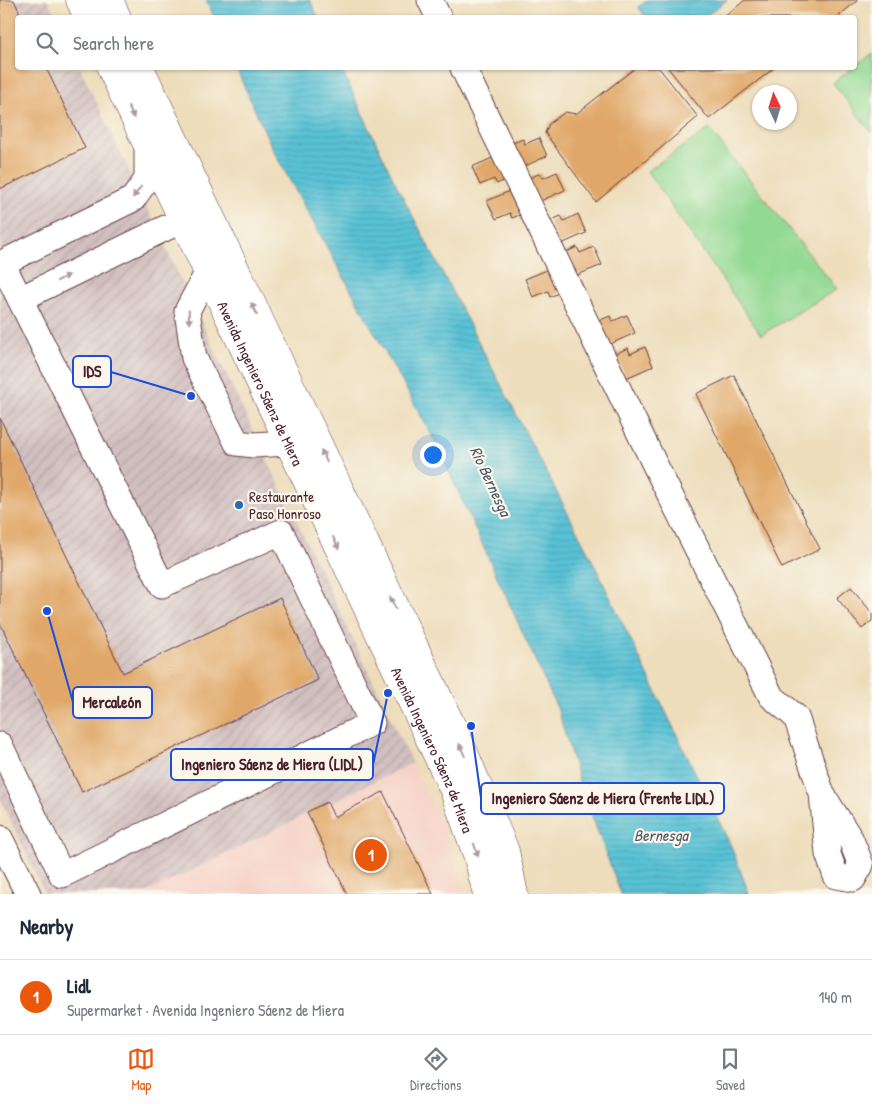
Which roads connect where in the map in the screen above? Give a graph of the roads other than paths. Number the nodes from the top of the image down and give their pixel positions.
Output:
1 (80, 0) edge
2 (109, 0) edge
3 (430, 0) edge
4 (87, 15) edge
5 (116, 15) edge
6 (438, 15) edge
7 (112, 70) edge
8 (141, 70) edge
9 (464, 70) edge
10 (147, 146) junction
11 (182, 220) junction
12 (1, 264) edge
13 (207, 273) junction
14 (20, 299) junction
15 (287, 443) junction
16 (0, 745) edge
17 (822, 794) dead end
18 (0, 838) edge
19 (28, 894) edge
20 (486, 894) edge
21 (514, 894) edge

1 - 4 main road
2 - 5 main road
3 - 6 street
7 -> 10 main road, Avenida Ingeniero Sáenz de Miera
21 -> 8 main road, Avenida Ingeniero Sáenz de Miera
9 - 17 street
10 - 11 main road, Avenida Ingeniero Sáenz de Miera
10 -> 12 street
11 - 13 main road, Avenida Ingeniero Sáenz de Miera
14 -> 11 street
12 - 14 street
13 - 15 main road, Avenida Ingeniero Sáenz de Miera
13 -> 15 street
14 - 16 street
15 -> 20 main road, Avenida Ingeniero Sáenz de Miera
18 - 19 street

